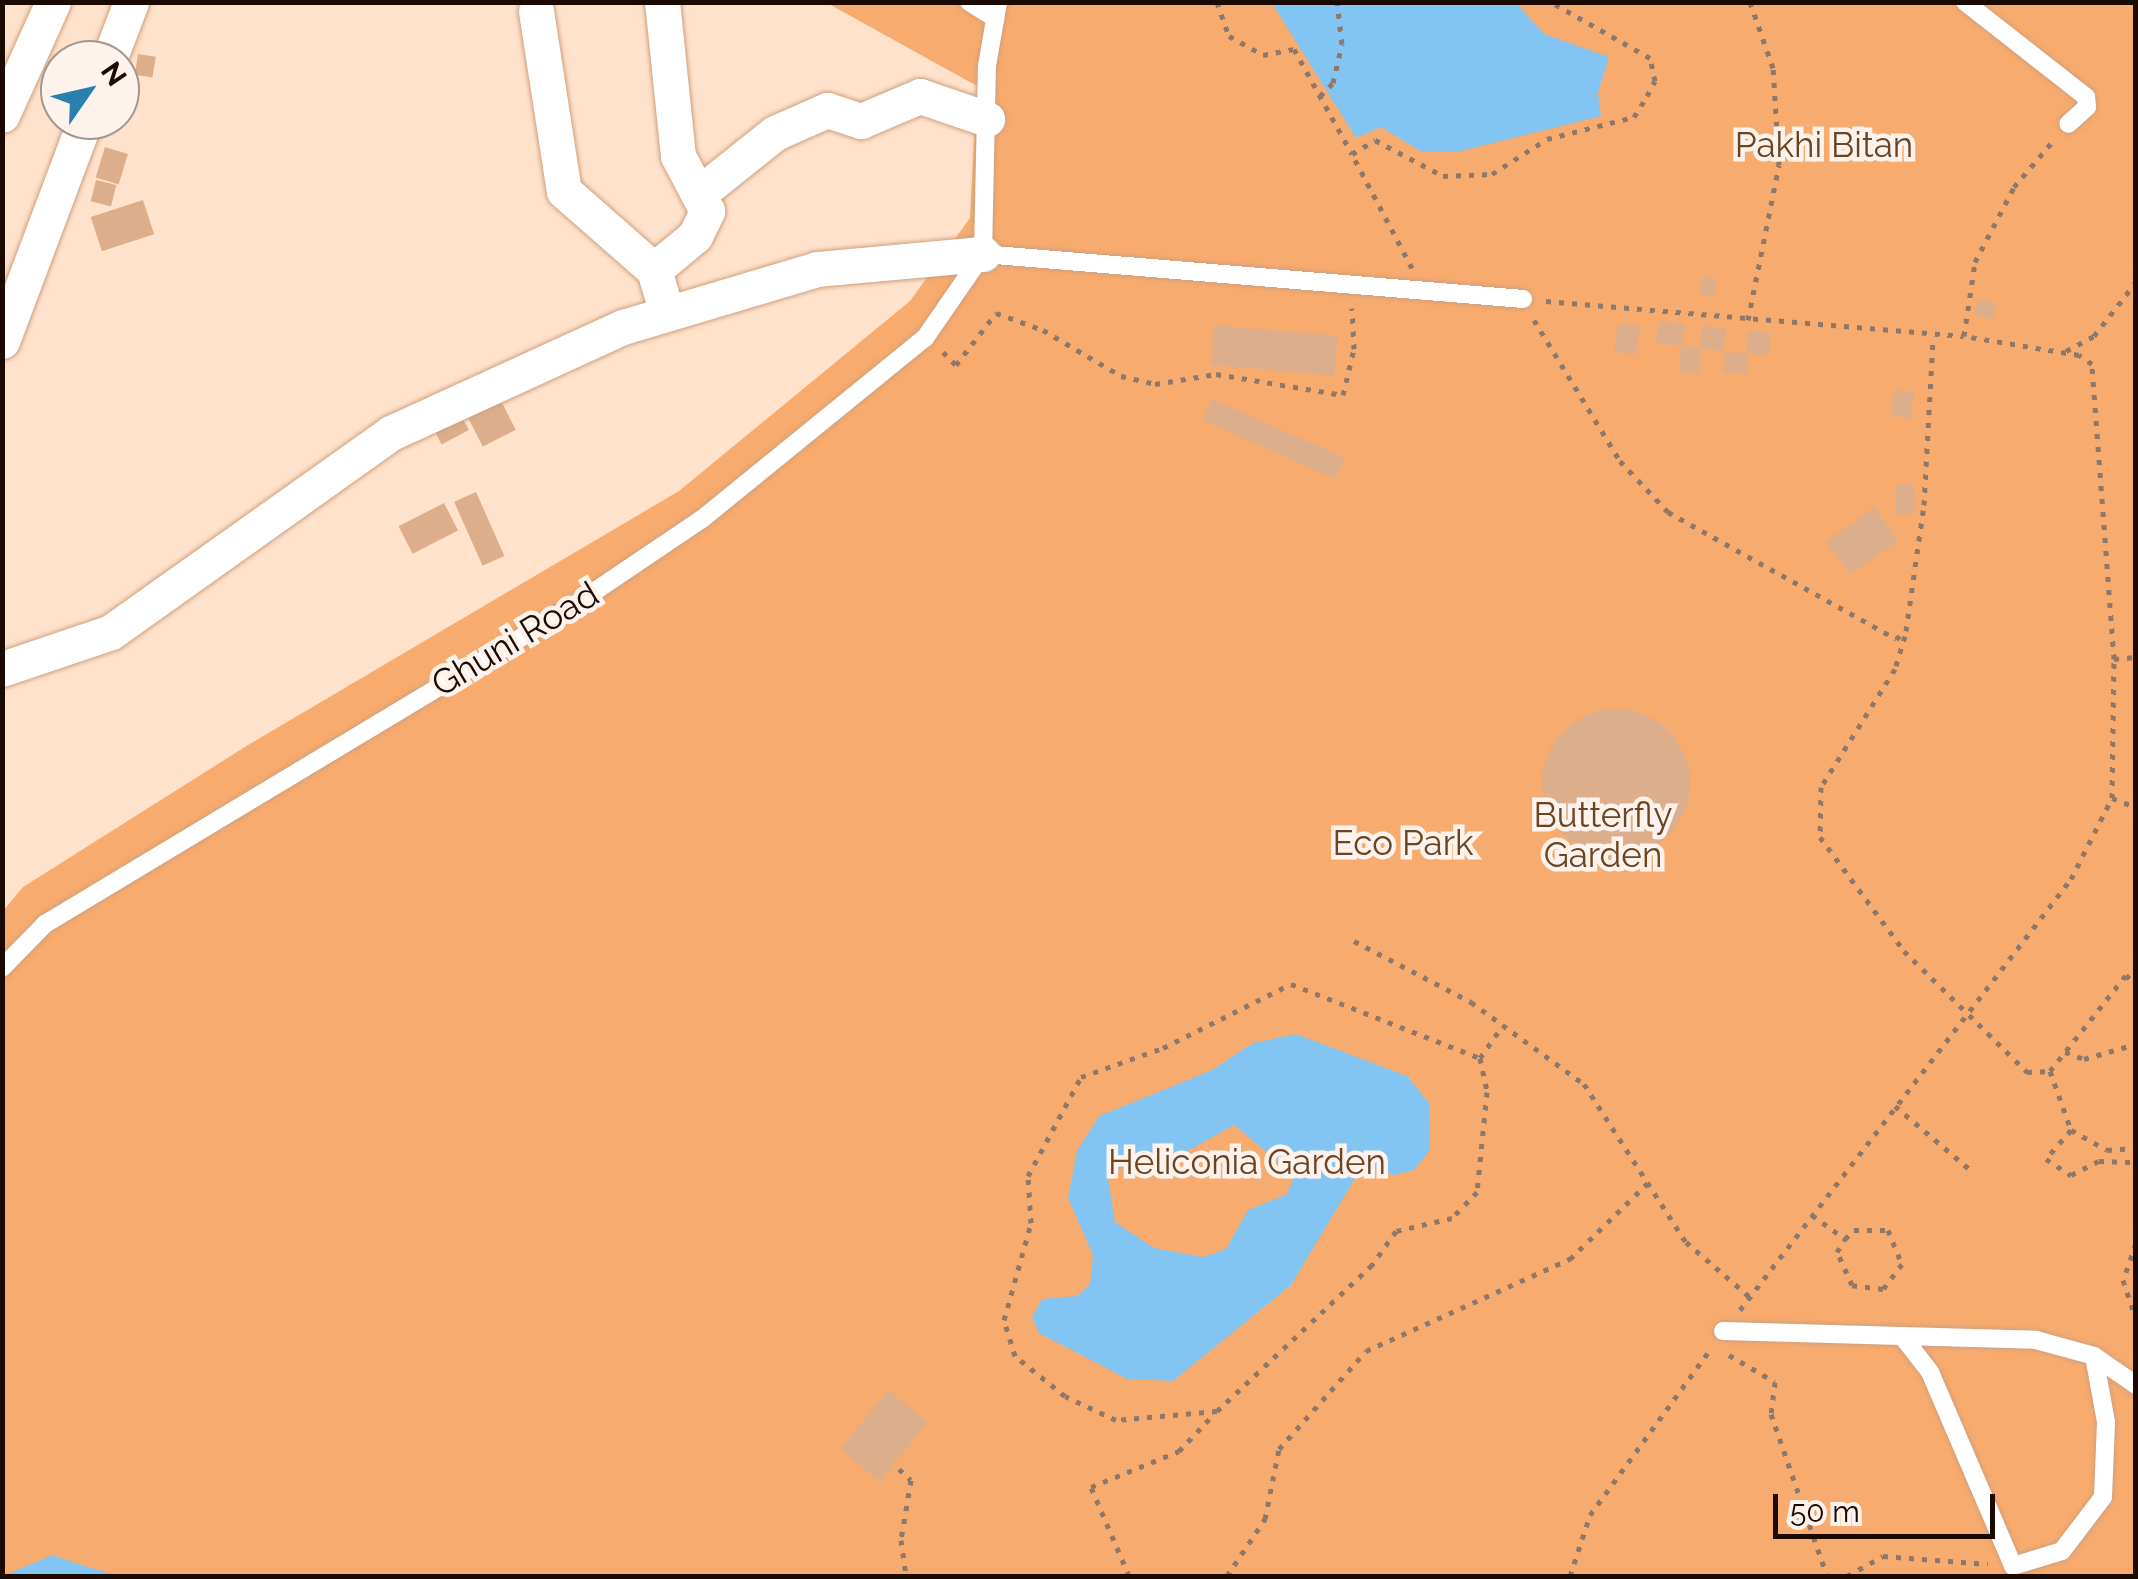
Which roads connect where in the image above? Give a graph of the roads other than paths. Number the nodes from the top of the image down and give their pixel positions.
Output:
1 (54, 2) edge
2 (132, 2) edge
3 (662, 2) edge
4 (969, 2) edge
5 (1965, 2) edge
6 (997, 10) edge
7 (536, 12) dead end
8 (117, 40) edge
9 (2, 115) edge
10 (987, 119) junction
11 (2068, 124) road end
12 (77, 140) edge
13 (701, 192) junction
14 (983, 254) junction
15 (654, 270) junction
16 (1523, 299) road end
17 (668, 314) junction
18 (2, 341) edge
19 (2, 668) edge
20 (2, 968) edge
21 (1723, 1331) road end
22 (1902, 1336) junction
23 (2094, 1356) junction
24 (2136, 1386) edge

1 - 9 street
2 - 8 street
3 - 13 street
4 - 6 lane
5 - 11 lane
6 - 10 lane
7 - 15 street
10 - 13 street
10 - 14 lane
12 - 18 street
13 - 15 street
14 - 16 lane
14 - 17 street
14 - 20 lane, Ghuni Road
15 - 17 street
17 - 19 street
21 - 22 lane
22 - 23 lane
22 - 23 lane
23 - 24 lane

